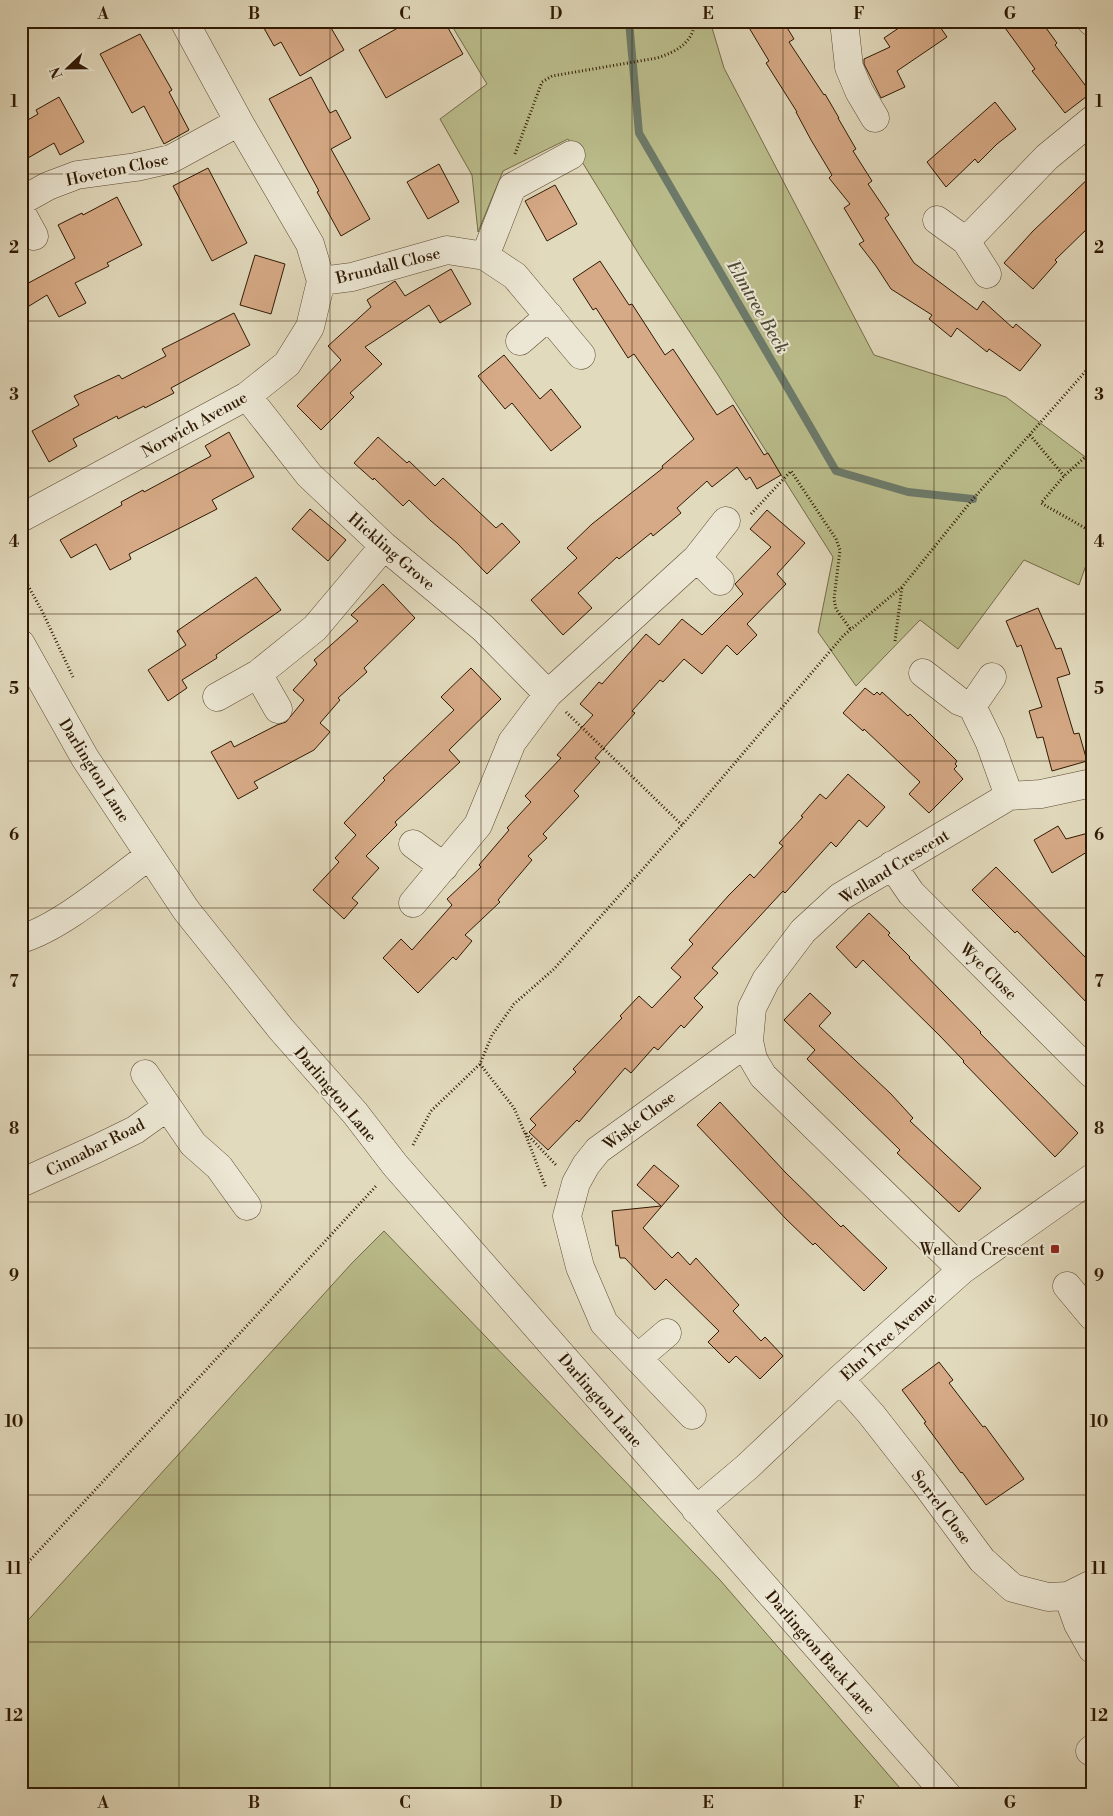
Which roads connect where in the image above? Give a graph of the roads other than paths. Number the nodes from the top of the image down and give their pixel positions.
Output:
1 (184, 21) edge
2 (844, 21) edge
3 (875, 118) dead end
4 (1092, 120) edge
5 (240, 122) junction
6 (571, 155) dead end
7 (21, 201) edge
8 (938, 220) dead end
9 (966, 241) junction
10 (485, 256) junction
11 (987, 274) dead end
12 (321, 281) junction
13 (549, 316) junction
14 (520, 341) dead end
15 (580, 355) dead end
16 (247, 396) junction
17 (21, 518) edge
18 (737, 519) road end
19 (384, 546) junction
20 (697, 558) junction
21 (720, 581) dead end
22 (21, 644) edge
23 (923, 673) dead end
24 (258, 674) junction
25 (992, 677) dead end
26 (548, 694) junction
27 (217, 697) dead end
28 (972, 706) junction
29 (278, 709) dead end
30 (1092, 783) edge
31 (1009, 796) junction
32 (413, 844) dead end
33 (148, 856) junction
34 (892, 866) junction
35 (444, 867) junction
36 (413, 903) dead end
37 (21, 939) edge
38 (749, 1041) junction
39 (1092, 1073) edge
40 (145, 1074) dead end
41 (167, 1107) junction
42 (1092, 1178) edge
43 (21, 1183) edge
44 (247, 1206) dead end
45 (962, 1270) junction
46 (1067, 1286) dead end
47 (1092, 1316) edge
48 (667, 1333) dead end
49 (638, 1357) junction
50 (840, 1379) junction
51 (692, 1415) dead end
52 (696, 1510) junction
53 (1092, 1584) edge
54 (1068, 1596) junction
55 (1092, 1649) edge
56 (947, 1795) edge

1 - 5 street
2 - 3 street
4 - 9 street
5 - 7 street, Hoveton Close
5 - 12 street
6 - 10 street
8 - 9 street
9 - 11 street
10 - 12 street, Brundall Close
10 - 13 street, Brundall Close
12 - 16 street, Norwich Avenue
13 - 14 street
13 - 15 street, Brundall Close
16 - 17 street, Norwich Avenue
16 - 19 street, Hickling Grove
18 - 20 street
19 - 24 street
19 - 26 street, Hickling Grove
20 - 21 street
20 - 26 street
22 - 33 street, Darlington Lane
23 - 28 street
24 - 27 street
24 - 29 street
25 - 28 street
26 - 35 street
28 - 31 street
30 - 31 street, Welland Crescent
31 - 34 street, Welland Crescent
32 - 35 street
33 - 37 street
33 - 52 street, Darlington Lane
34 - 38 street, Welland Crescent
34 - 39 street, Wye Close
35 - 36 street
38 - 45 street, Welland Crescent
38 - 49 street, Wiske Close
40 - 41 street
41 - 43 street, Cinnabar Road
41 - 44 street
42 - 45 street, Elm Tree Avenue
45 - 50 street, Elm Tree Avenue
46 - 47 street
48 - 49 street
49 - 51 street, Wiske Close
50 - 52 street, Elm Tree Avenue
50 - 54 street, Sorrel Close
52 - 56 street, Darlington Back Lane
53 - 54 street, Sorrel Close
54 - 55 street

